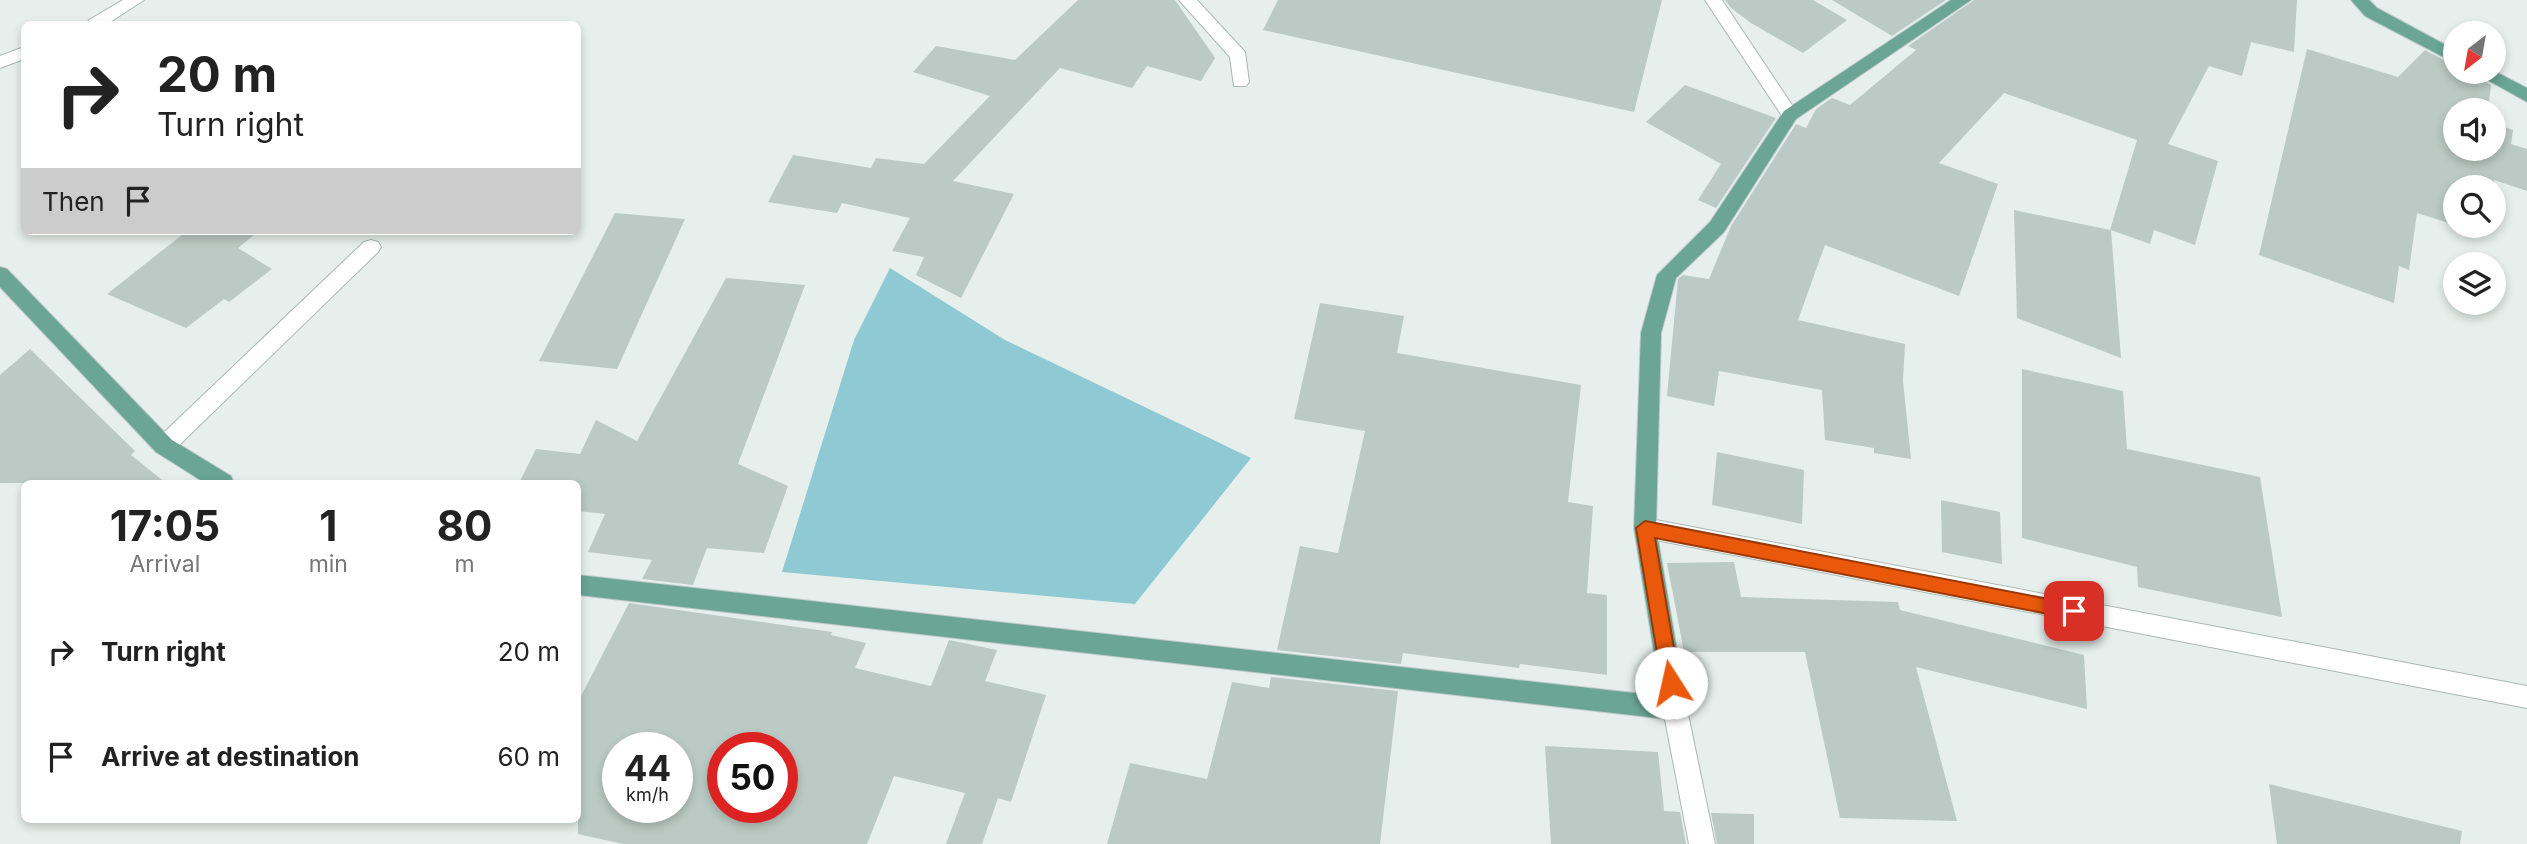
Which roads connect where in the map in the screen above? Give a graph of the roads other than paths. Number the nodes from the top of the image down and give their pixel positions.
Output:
1 (136, 0) edge
2 (1187, 0) edge
3 (1713, 0) edge
4 (1963, 0) edge
5 (2359, 0) edge
6 (100, 21) edge
7 (2443, 51) edge
8 (21, 54) edge
9 (0, 62) edge
10 (1240, 82) dead end
11 (2504, 84) edge
12 (2527, 96) edge
13 (1790, 115) junction
14 (371, 247) dead end
15 (0, 274) edge
16 (164, 446) junction
17 (218, 480) edge
18 (1645, 528) junction
19 (581, 585) edge
20 (2527, 697) edge
21 (1675, 709) junction
22 (1702, 844) edge

1 - 6 street
2 - 10 street
3 - 13 street
4 - 13 main road
5 - 7 main road
8 - 9 street
11 - 12 main road
13 - 18 main road
14 - 16 street
15 - 16 main road
16 - 17 main road
18 - 20 street
18 - 21 main road
19 - 21 main road
21 - 22 street

